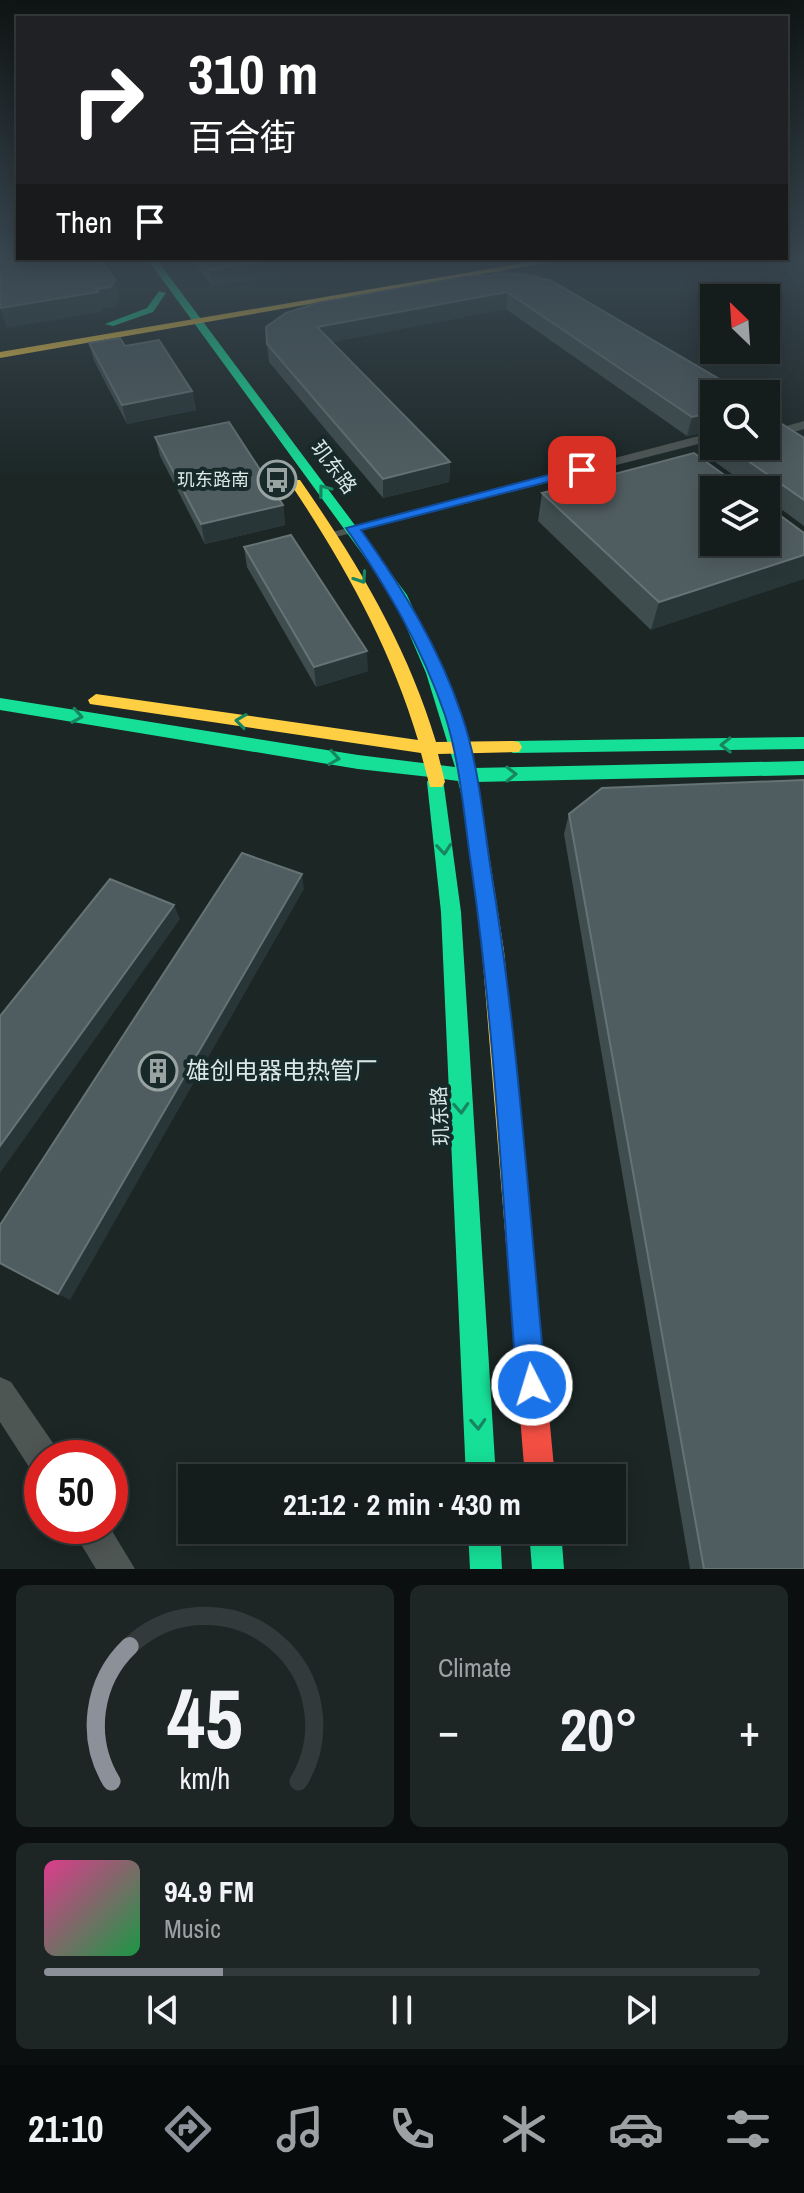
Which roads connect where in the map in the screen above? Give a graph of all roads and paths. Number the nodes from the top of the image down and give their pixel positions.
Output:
1 (99, 333) edge
2 (100, 333) edge
3 (104, 333) edge
4 (200, 333) edge
5 (224, 333) edge
6 (0, 344) edge
7 (212, 350) junction
8 (0, 355) edge
9 (804, 425) edge
10 (780, 428) edge
11 (780, 431) edge
12 (784, 431) junction
13 (700, 440) edge
14 (804, 443) edge
15 (353, 528) junction
16 (332, 534) junction
17 (0, 686) edge
18 (0, 704) edge
19 (804, 743) edge
20 (430, 748) junction
21 (463, 750) junction
22 (804, 768) edge
23 (433, 772) junction
24 (467, 775) junction
25 (0, 1393) edge
26 (31, 1440) edge
27 (480, 1464) edge
28 (539, 1464) edge
29 (100, 1544) edge
30 (485, 1544) edge
31 (546, 1544) edge
32 (117, 1569) edge
33 (486, 1569) edge
34 (548, 1569) edge

1 - 6 main road
2 - 8 main road
3 - 7 main road
4 - 7 main road, 玑东路
5 - 7 main road
15 -> 7 main road, 玑东路
7 - 16 main road, 玑东路
9 - 12 street
10 - 12 street
11 - 12 street
12 - 14 street
13 - 15 street
15 - 16 street
15 - 21 main road, 玑东路
16 -> 20 main road, 玑东路
20 -> 17 main road
18 -> 23 main road
19 -> 21 main road
20 - 21 main road
20 - 23 main road, 玑东路
21 - 24 main road, 玑东路
24 -> 22 main road
23 - 24 main road
23 -> 27 main road, 玑东路
24 - 28 main road, 玑东路
25 - 26 street
29 - 32 street
30 - 33 main road
31 - 34 main road

